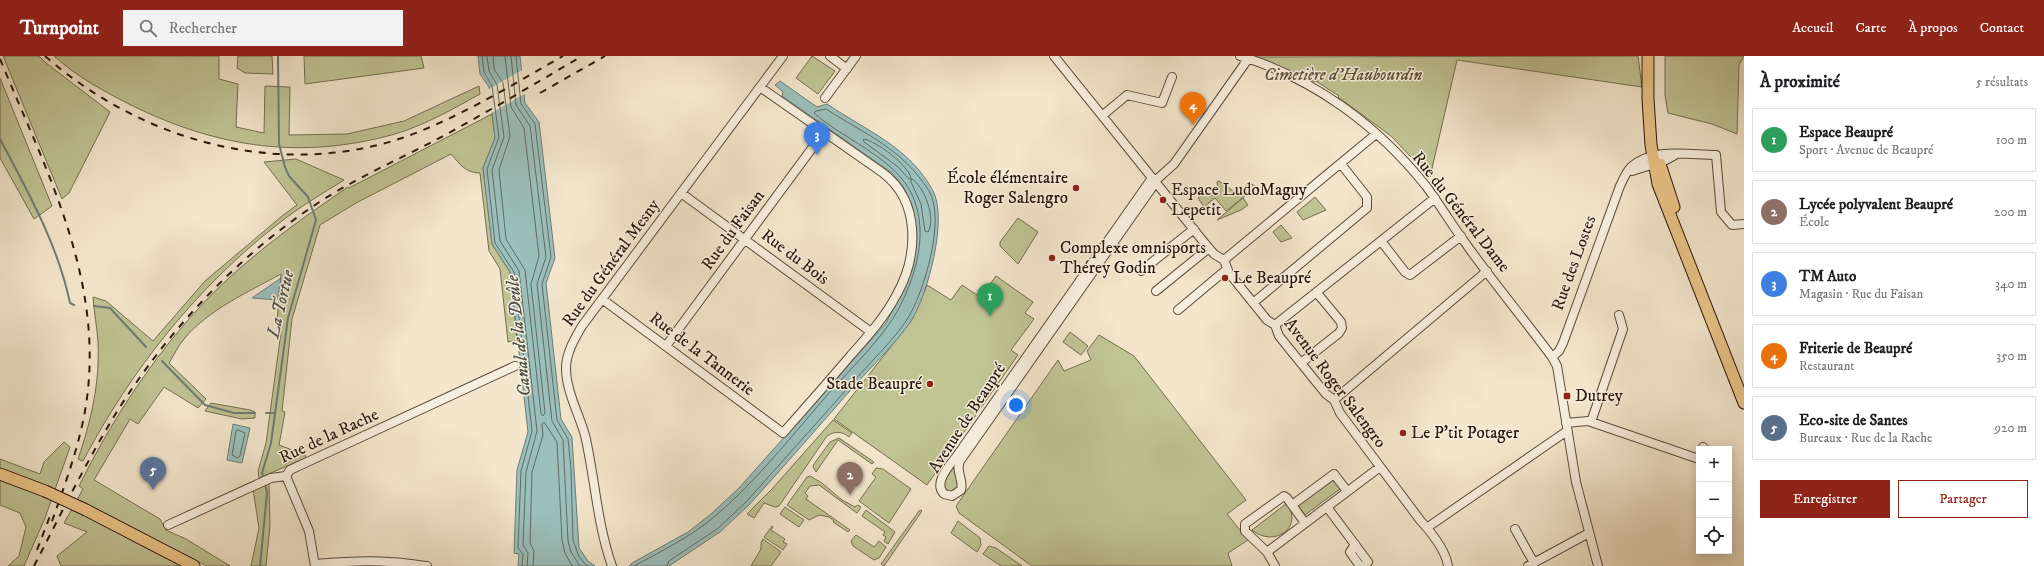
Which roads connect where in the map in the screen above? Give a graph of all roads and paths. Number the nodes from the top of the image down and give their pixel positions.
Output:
1 (783, 56) edge
2 (830, 56) edge
3 (856, 56) edge
4 (1054, 56) edge
5 (1240, 56) edge
6 (1648, 56) edge
7 (1248, 59) junction
8 (847, 69) junction
9 (1172, 77) dead end
10 (760, 87) junction
11 (825, 98) dead end
12 (1102, 116) junction
13 (824, 132) junction
14 (1376, 134) junction
15 (1655, 159) junction
16 (1341, 164) junction
17 (1154, 180) junction
18 (681, 193) junction
19 (1435, 198) junction
20 (1744, 224) edge
21 (1194, 229) junction
22 (1461, 236) junction
23 (745, 239) junction
24 (1381, 241) junction
25 (1209, 248) junction
26 (1224, 260) junction
27 (1227, 270) junction
28 (1141, 271) dead end
29 (1487, 271) junction
30 (1156, 291) dead end
31 (1317, 293) junction
32 (602, 299) junction
33 (1253, 303) junction
34 (1178, 310) dead end
35 (1620, 315) dead end
36 (1275, 325) junction
37 (871, 332) junction
38 (666, 346) junction
39 (1552, 357) junction
40 (1301, 363) junction
41 (515, 366) dead end
42 (1334, 400) junction
43 (1744, 404) edge
44 (1591, 422) junction
45 (1566, 427) junction
46 (1696, 458) edge
47 (1380, 467) junction
48 (0, 474) edge
49 (286, 476) junction
50 (1347, 491) junction
51 (1292, 505) junction
52 (1327, 507) junction
53 (1305, 523) junction
54 (168, 525) dead end
55 (1428, 527) junction
56 (1515, 529) dead end
57 (1589, 533) junction
58 (1355, 544) junction
59 (1267, 552) junction
60 (1531, 564) edge
61 (315, 565) edge
62 (194, 566) edge
63 (427, 566) edge
64 (612, 566) edge
65 (1275, 566) edge
66 (1360, 566) edge
67 (1364, 566) edge
68 (1448, 566) edge
69 (1598, 566) edge

1 - 10 street, Rue du Général Mesny
2 - 8 street
3 - 8 street
4 - 12 street
5 - 7 street, Rue du Général Dame
6 - 15 main road
7 - 14 street, Rue du Général Dame
7 - 17 street
8 - 11 street
9 - 12 street
10 - 13 street
10 - 18 street, Rue du Général Mesny
12 - 17 street
13 - 23 street, Rue du Faisan
13 - 37 street
14 - 16 street
14 - 19 street, Rue du Général Dame
15 - 20 street, Rue des Lostes
15 - 39 street, Rue des Lostes
15 - 43 main road
16 - 26 street
16 - 33 street
17 - 17 street, Avenue de Beaupré
17 - 21 street
18 - 23 street, Rue du Bois
18 - 32 street, Rue du Général Mesny
19 - 22 street, Rue du Général Dame
19 - 24 street
21 - 25 street
21 - 28 street
22 - 24 street
22 - 29 street, Rue du Général Dame
23 - 37 street, Rue du Bois
23 - 38 street, Rue du Faisan
24 - 31 street
25 - 26 street
25 - 30 street
26 - 27 street, Avenue Roger Salengro
27 - 33 street, Avenue Roger Salengro
27 - 34 street
29 - 39 street, Rue du Général Dame
29 - 42 street
31 - 36 street
31 - 40 street
32 - 38 street, Rue de la Tannerie
32 - 64 street, Rue du Général Mesny
33 - 36 street, Avenue Roger Salengro
35 - 44 street
36 - 40 street, Avenue Roger Salengro
37 - 38 street, Rue de la Tannerie
39 - 45 street, Rue du Général Dame
40 - 42 street, Avenue Roger Salengro
41 - 49 street, Rue de la Rache
42 - 47 street, Avenue Roger Salengro
44 - 45 street
44 - 46 street
45 - 55 street
45 - 57 street, Rue du Général Dame
47 - 50 street
47 - 55 street, Avenue Roger Salengro
48 - 62 main road, bridge
49 - 54 street, Rue de la Rache
49 - 61 street
50 - 51 street
50 - 52 street
51 - 53 street
51 - 59 street
52 - 53 street
52 - 58 street
53 - 59 street
55 - 68 street, Avenue Roger Salengro
56 - 60 street
57 - 60 street
57 - 69 street, Rue du Général Dame
58 - 66 street
58 - 67 street
59 - 65 street
61 - 63 street

